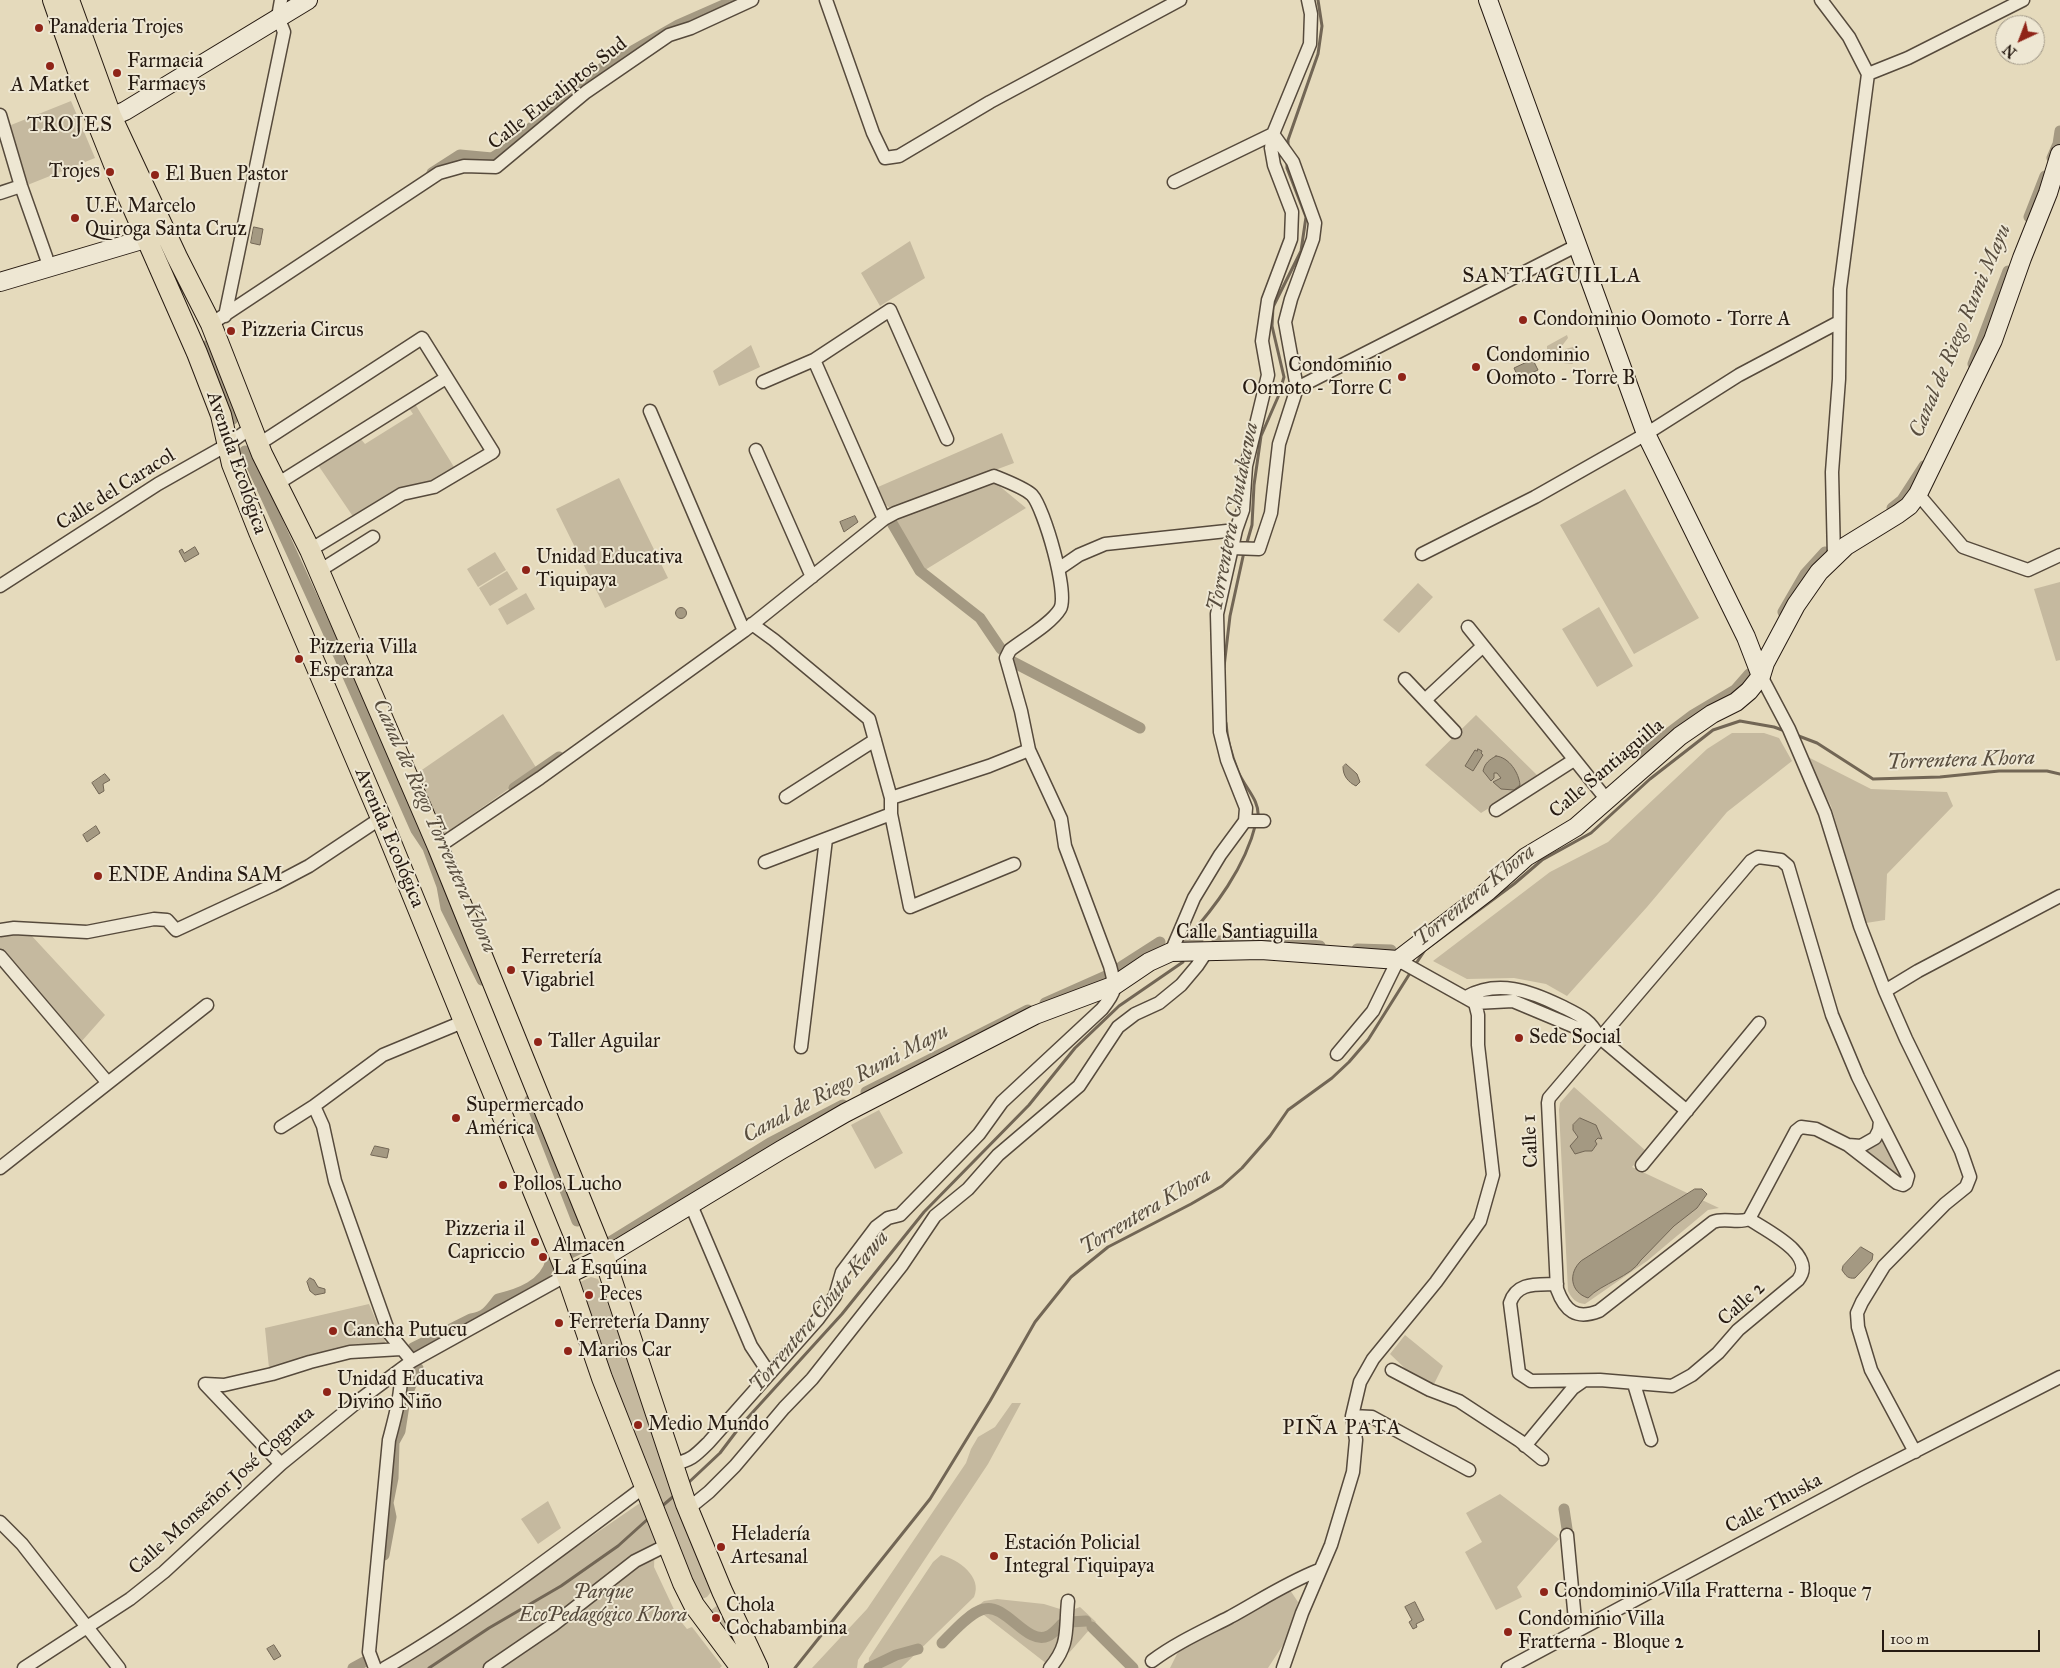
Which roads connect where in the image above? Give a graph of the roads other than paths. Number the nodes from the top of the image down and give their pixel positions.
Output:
1 (53, 0) edge
2 (68, 0) edge
3 (308, 0) edge
4 (752, 0) edge
5 (826, 0) edge
6 (1180, 0) edge
7 (1308, 0) edge
8 (1488, 0) edge
9 (1821, 0) edge
10 (2024, 0) edge
11 (280, 8) edge
12 (1868, 74) junction
13 (0, 116) edge
14 (104, 120) junction
15 (1273, 134) junction
16 (2060, 154) edge
17 (1174, 182) dead end
18 (21, 186) junction
19 (0, 193) edge
20 (165, 230) junction
21 (146, 238) junction
22 (1576, 246) junction
23 (50, 268) junction
24 (0, 282) edge
25 (218, 320) junction
26 (1839, 322) junction
27 (814, 360) junction
28 (446, 378) junction
29 (762, 382) dead end
30 (1297, 388) junction
31 (650, 411) dead end
32 (1646, 434) junction
33 (255, 435) junction
34 (947, 439) dead end
35 (227, 445) junction
36 (756, 450) dead end
37 (277, 484) junction
38 (1918, 494) junction
39 (884, 519) junction
40 (1236, 530) junction
41 (373, 537) dead end
42 (1232, 548) junction
43 (310, 550) junction
44 (1422, 554) dead end
45 (2060, 555) edge
46 (1834, 557) junction
47 (1060, 568) junction
48 (319, 571) junction
49 (812, 577) junction
50 (0, 586) edge
51 (748, 627) junction
52 (1468, 627) dead end
53 (1483, 646) junction
54 (1761, 676) junction
55 (1405, 679) dead end
56 (1425, 700) junction
57 (1455, 732) dead end
58 (876, 740) junction
59 (1028, 750) junction
60 (1574, 760) junction
61 (786, 798) dead end
62 (891, 798) junction
63 (1607, 800) junction
64 (1496, 810) dead end
65 (891, 814) junction
66 (381, 818) junction
67 (826, 839) junction
68 (438, 847) junction
69 (765, 862) dead end
70 (1014, 864) dead end
71 (2060, 896) edge
72 (0, 930) edge
73 (1177, 951) junction
74 (1204, 951) junction
75 (0, 956) edge
76 (1401, 961) junction
77 (1115, 985) junction
78 (1886, 991) junction
79 (1470, 1000) junction
80 (208, 1005) dead end
81 (466, 1021) junction
82 (1759, 1023) dead end
83 (1599, 1037) junction
84 (801, 1047) dead end
85 (1337, 1054) dead end
86 (108, 1083) junction
87 (314, 1106) junction
88 (1687, 1111) junction
89 (1880, 1121) junction
90 (281, 1127) dead end
91 (1848, 1145) junction
92 (2, 1162) edge
93 (1642, 1165) dead end
94 (691, 1204) junction
95 (1749, 1219) junction
96 (604, 1257) junction
97 (567, 1275) junction
98 (1557, 1284) junction
99 (401, 1349) junction
100 (412, 1361) junction
101 (401, 1369) junction
102 (1392, 1370) dead end
103 (769, 1373) junction
104 (2060, 1377) edge
105 (1551, 1380) junction
106 (1584, 1380) junction
107 (1634, 1384) junction
108 (1352, 1416) junction
109 (1651, 1440) dead end
110 (1523, 1443) junction
111 (1914, 1452) junction
112 (1542, 1459) dead end
113 (281, 1464) junction
114 (673, 1468) junction
115 (1469, 1470) dead end
116 (646, 1493) junction
117 (687, 1507) junction
118 (0, 1522) edge
119 (1567, 1535) dead end
120 (664, 1536) junction
121 (1319, 1570) junction
122 (722, 1591) junction
123 (1068, 1601) dead end
124 (694, 1605) junction
125 (88, 1626) junction
126 (1576, 1631) junction
127 (1152, 1661) dead end
128 (24, 1668) edge
129 (119, 1668) edge
130 (375, 1668) edge
131 (384, 1668) edge
132 (490, 1668) edge
133 (741, 1668) edge
134 (758, 1668) edge
135 (1050, 1668) edge
136 (1283, 1668) edge
137 (1508, 1668) edge

1 - 14 main road, Avenida Ecológica
2 - 14 main road, Avenida Ecológica
3 - 11 street
4 - 25 street, Calle Eucaliptos Sud
5 - 6 street
7 - 15 street
8 - 22 street
9 - 12 street
10 - 12 street
11 - 14 street
11 - 25 street
12 - 26 street
13 - 18 street
14 - 20 main road, Avenida Ecológica
14 - 21 main road, Avenida Ecológica
15 - 17 street
15 - 30 street
15 - 40 street
16 - 38 street, Calle Santiaguilla
18 - 19 street
18 - 23 street
20 - 21 street
20 - 25 main road, Avenida Ecológica
21 - 23 street
21 - 35 main road, Avenida Ecológica
22 - 30 street
22 - 32 street
23 - 24 street
25 - 33 main road, Avenida Ecológica
26 - 32 street
26 - 46 street
27 - 29 street
27 - 34 street
27 - 39 street
28 - 33 street, Calle del Caracol
28 - 37 street
28 - 43 street
30 - 42 street
31 - 51 street
32 - 44 street
32 - 54 street
33 - 35 street, Calle del Caracol
33 - 37 main road, Avenida Ecológica
35 - 50 street, Calle del Caracol
35 - 66 main road, Avenida Ecológica
36 - 49 street
37 - 43 main road, Avenida Ecológica
38 - 45 street
38 - 46 street, Calle Santiaguilla
39 - 47 street
39 - 49 street
40 - 42 street
40 - 47 street
41 - 48 street
42 - 73 street
43 - 48 main road, Avenida Ecológica
46 - 54 street, Calle Santiaguilla
47 - 59 street
48 - 68 main road, Avenida Ecológica
49 - 51 street
51 - 58 street
51 - 68 street
52 - 53 street
53 - 56 street
53 - 60 street
54 - 63 street, Calle Santiaguilla
54 - 78 street
55 - 56 street
56 - 57 street
58 - 61 street
58 - 62 street
59 - 62 street
59 - 77 street
60 - 63 street
60 - 64 street
62 - 65 street
63 - 76 street, Calle Santiaguilla
65 - 67 street
65 - 70 street
66 - 72 street
66 - 81 main road, Avenida Ecológica
67 - 69 street
67 - 84 street
68 - 96 main road, Avenida Ecológica
71 - 78 street
73 - 74 street, Calle Santiaguilla
73 - 77 street, Calle Santiaguilla
74 - 76 street, Calle Santiaguilla
74 - 117 street
75 - 86 street
76 - 79 street
76 - 85 street
77 - 94 street, Calle Santiaguilla
77 - 103 street
78 - 111 street
79 - 83 street
79 - 108 street
80 - 86 street
81 - 87 street
81 - 97 main road, Avenida Ecológica
82 - 88 street
83 - 88 street
83 - 89 street, Calle 1
83 - 98 street, Calle 1
86 - 92 street
87 - 90 street
87 - 99 street
88 - 93 street
89 - 91 street
89 - 91 street, Calle 1
91 - 95 street, Calle 1
94 - 96 street, Calle Santiaguilla
94 - 103 street
95 - 98 street, Calle 1
95 - 107 street, Calle 2
96 - 97 street, Calle Monseñor José Cognata
96 - 114 main road, Avenida Ecológica
97 - 100 street, Calle Monseñor José Cognata
97 - 116 main road, Avenida Ecológica
98 - 105 street, Calle 2
99 - 100 street
99 - 113 street
100 - 101 street, Calle Monseñor José Cognata
101 - 113 street, Calle Monseñor José Cognata
101 - 130 street
102 - 110 street
103 - 114 street
104 - 111 street, Calle Thuska
105 - 106 street, Calle 2
105 - 110 street
106 - 107 street, Calle 2
106 - 110 street
107 - 109 street
108 - 115 street
108 - 121 street
110 - 112 street
111 - 126 street, Calle Thuska
113 - 125 street, Calle Monseñor José Cognata
114 - 117 main road, Avenida Ecológica
116 - 120 main road, Avenida Ecológica
116 - 131 street
117 - 122 main road, Avenida Ecológica
118 - 125 street
119 - 126 street
120 - 124 main road, Avenida Ecológica
120 - 132 street
121 - 127 street
121 - 136 street
122 - 124 main road
122 - 134 main road, Avenida Ecológica
123 - 135 street
124 - 133 main road, Avenida Ecológica
125 - 128 street, Calle Monseñor José Cognata
125 - 129 street
126 - 137 street, Calle Thuska

